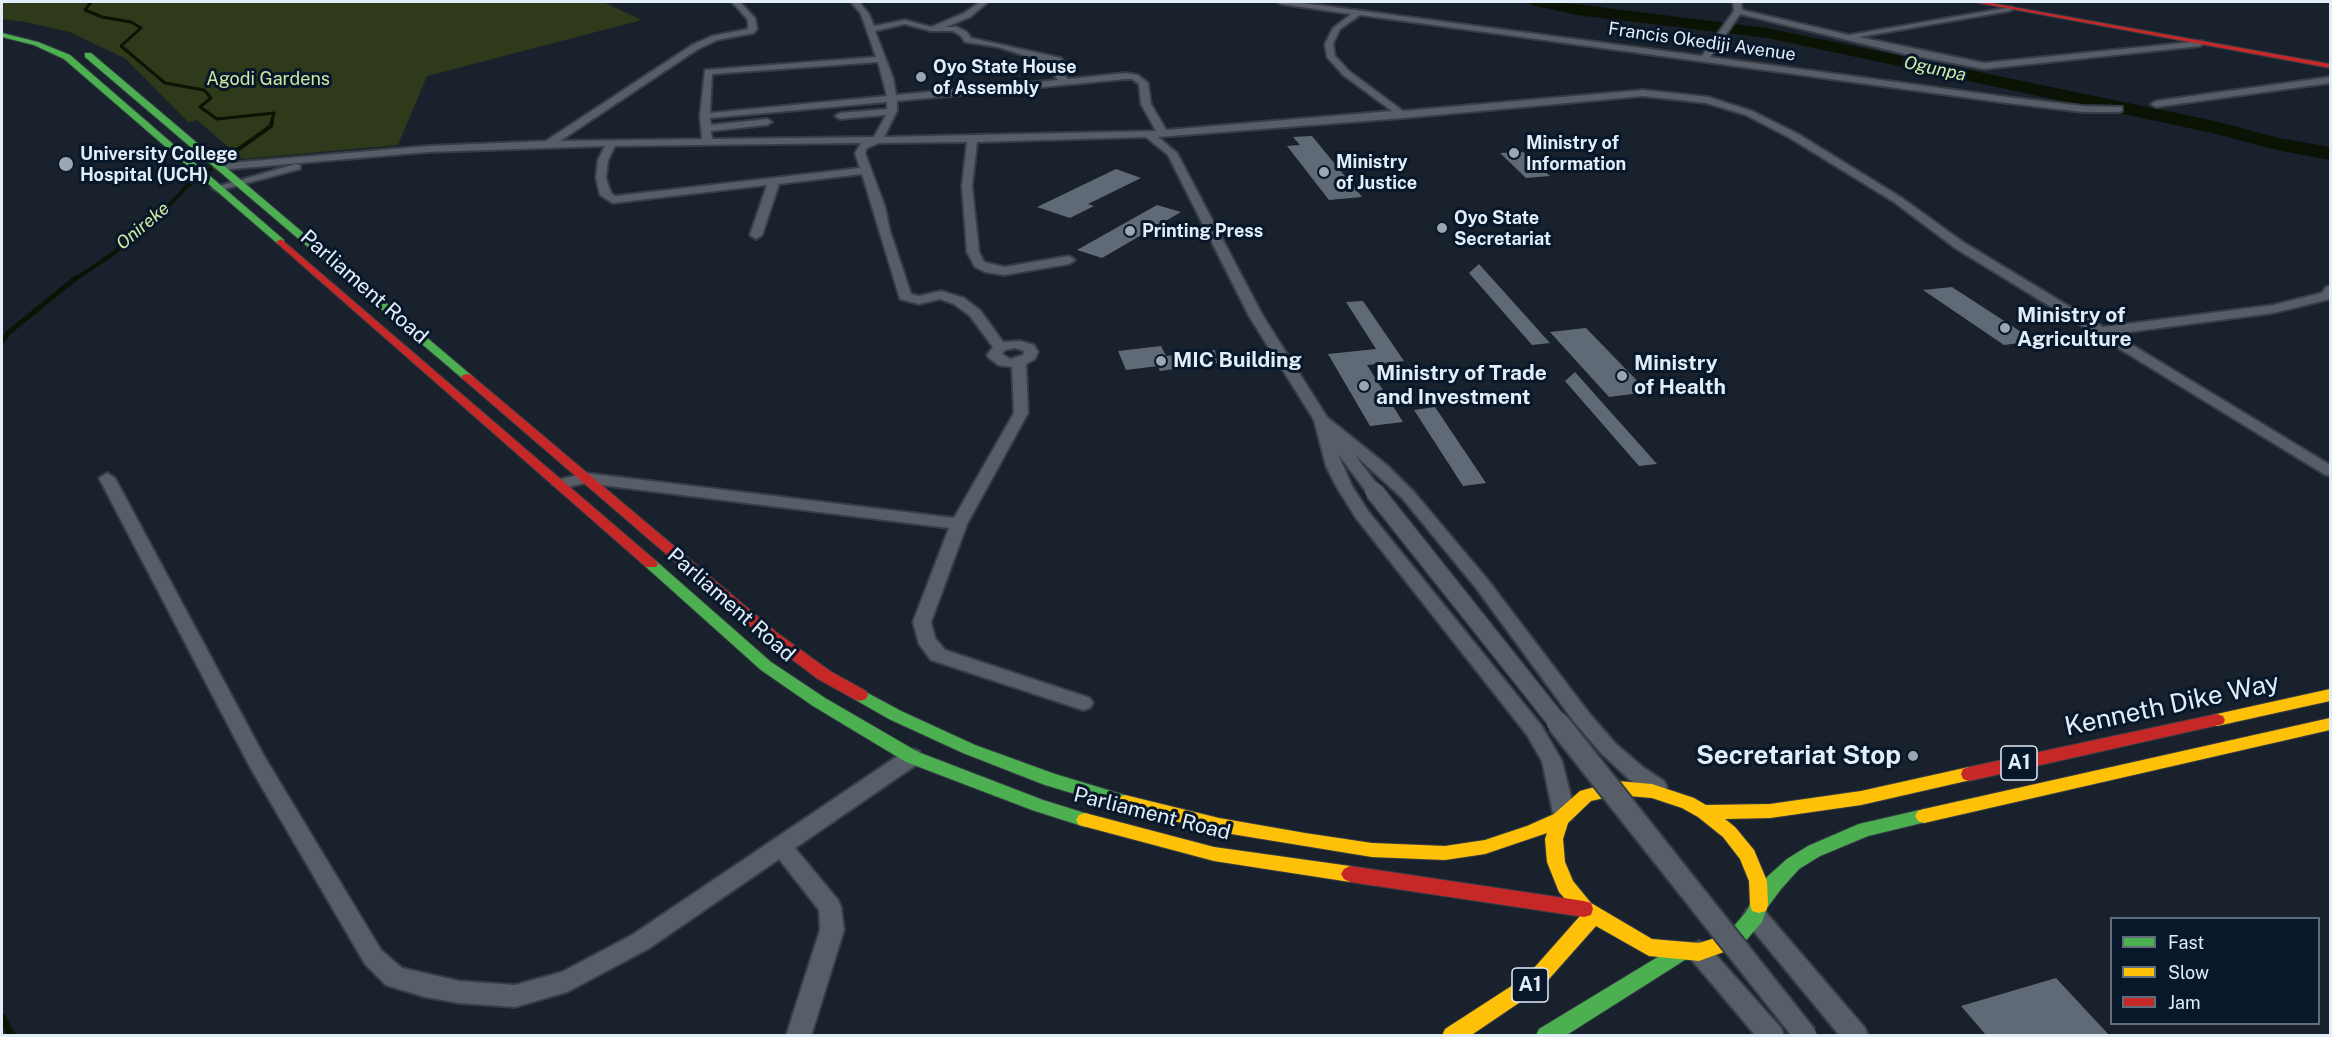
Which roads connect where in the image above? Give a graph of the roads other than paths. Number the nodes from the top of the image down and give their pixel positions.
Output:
1 (736, 2) edge
2 (855, 2) edge
3 (1281, 2) edge
4 (1977, 2) edge
5 (989, 3) edge
6 (1737, 6) edge
7 (2009, 9) junction
8 (1358, 13) junction
9 (2, 27) edge
10 (931, 29) junction
11 (869, 30) junction
12 (2, 35) edge
13 (1847, 37) junction
14 (2200, 43) junction
15 (880, 59) junction
16 (1704, 59) junction
17 (2331, 66) edge
18 (2331, 80) edge
19 (1066, 82) junction
20 (892, 99) junction
21 (2156, 104) dead end
22 (2119, 110) dead end
23 (892, 111) junction
24 (1403, 115) junction
25 (705, 116) junction
26 (826, 117) dead end
27 (783, 121) dead end
28 (708, 128) junction
29 (1149, 134) junction
30 (1168, 134) junction
31 (972, 139) junction
32 (877, 140) junction
33 (707, 143) junction
34 (549, 144) junction
35 (611, 144) junction
36 (1172, 153) junction
37 (344, 156) junction
38 (217, 165) junction
39 (866, 170) junction
40 (774, 181) junction
41 (238, 183) junction
42 (217, 188) junction
43 (756, 235) dead end
44 (1069, 261) dead end
45 (2331, 290) edge
46 (2104, 331) junction
47 (1321, 420) junction
48 (2331, 471) edge
49 (107, 478) dead end
50 (585, 478) junction
51 (560, 484) junction
52 (959, 524) junction
53 (2331, 695) edge
54 (1083, 703) dead end
55 (2331, 724) edge
56 (912, 757) junction
57 (1688, 803) junction
58 (1704, 812) junction
59 (1562, 816) junction
60 (781, 846) junction
61 (1757, 911) junction
62 (1589, 912) junction
63 (1690, 952) junction
64 (798, 1035) edge
65 (1452, 1035) edge
66 (1546, 1035) edge
67 (1772, 1035) edge
68 (1806, 1035) edge
69 (1856, 1035) edge

1 - 34 street
2 - 11 street
3 - 8 street, Francis Okediji Avenue
4 - 7 main road
5 - 10 street
6 - 13 street
6 - 16 street
7 - 13 street
7 - 14 main road
8 - 16 street, Francis Okediji Avenue
8 - 24 street
9 - 38 main road, Parliament Road
10 - 11 street
10 - 19 street
11 - 15 street
12 - 42 main road, Parliament Road
13 - 14 street
14 - 17 main road
15 - 20 street
15 - 25 street
16 - 22 street, Francis Okediji Avenue
18 - 21 street
19 - 20 street
19 - 30 street
20 - 23 street
20 - 25 street
23 - 26 street
23 - 32 street
24 - 30 street
24 - 46 street
25 - 28 street
27 - 28 street
28 - 33 street
29 - 30 street
29 - 31 street
29 - 36 street
30 - 36 street
31 - 32 street
31 - 44 street
32 - 33 street
32 - 39 street
33 - 35 street
34 - 35 street
34 - 37 street
35 - 40 street
36 - 47 street
37 - 38 street
37 - 41 street
38 - 41 main road, Parliament Road
39 - 40 street
39 - 52 street
40 - 43 street
41 - 42 street
41 - 50 main road, Parliament Road
42 - 51 main road, Parliament Road
45 - 46 street
46 - 48 street
47 - 57 street
47 - 59 street
47 - 68 street, bridge
49 - 60 street
50 - 51 street
50 - 52 street
50 - 59 main road, Parliament Road
51 - 56 main road, Parliament Road
52 - 54 street
53 - 58 main road, Kenneth Dike Way / A1
55 - 61 main road, A1
56 - 60 street
56 - 62 main road, Parliament Road
57 - 58 main road
57 - 59 main road
58 - 61 main road
59 - 62 main road
60 - 64 street
61 - 63 main road
61 - 69 street
62 - 63 main road
62 - 65 main road, A1
63 - 66 main road, A1
63 - 67 street

